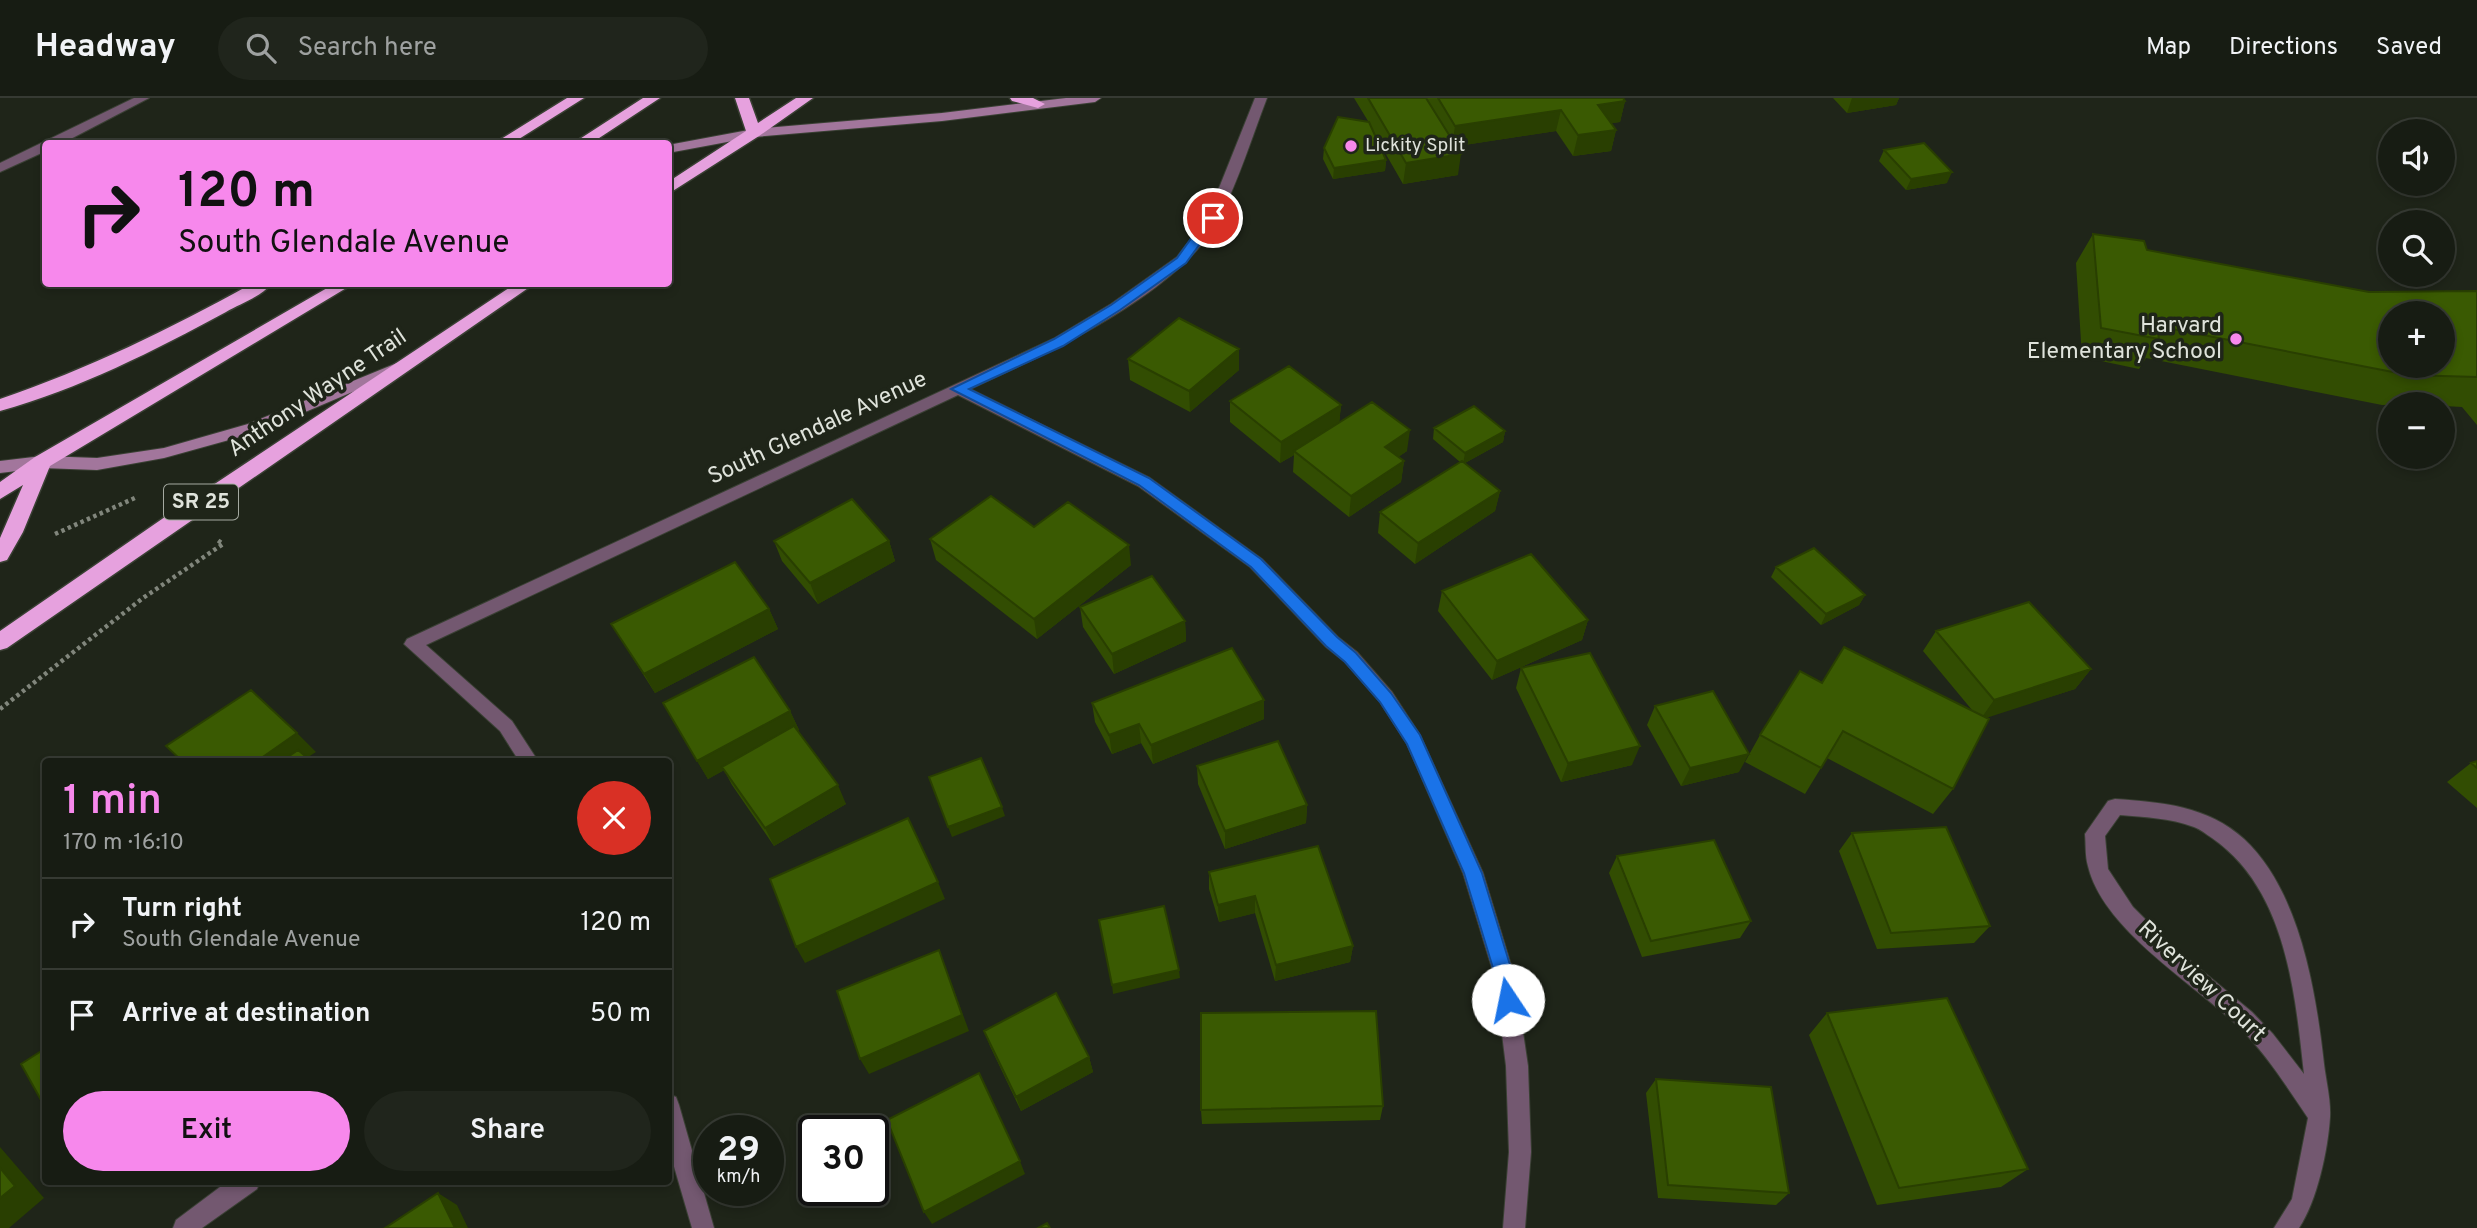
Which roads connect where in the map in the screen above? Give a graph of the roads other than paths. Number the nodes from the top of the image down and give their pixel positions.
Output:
1 (143, 98) edge
2 (577, 98) edge
3 (653, 98) edge
4 (742, 98) edge
5 (806, 98) edge
6 (1017, 98) edge
7 (1095, 98) edge
8 (1261, 98) edge
9 (1038, 104) junction
10 (754, 132) junction
11 (58, 140) edge
12 (507, 140) edge
13 (585, 140) edge
14 (42, 148) edge
15 (672, 148) edge
16 (0, 168) edge
17 (672, 186) edge
18 (258, 287) edge
19 (340, 287) edge
20 (521, 287) edge
21 (403, 365) junction
22 (958, 389) junction
23 (0, 405) edge
24 (42, 462) junction
25 (0, 467) edge
26 (0, 492) edge
27 (0, 555) edge
28 (0, 642) edge
29 (526, 758) edge
30 (2319, 1116) junction
31 (672, 1119) edge
32 (243, 1185) edge
33 (184, 1228) edge
34 (704, 1228) edge
35 (1514, 1228) edge
36 (2285, 1228) edge

1 - 11 street
2 - 12 highway
3 - 13 highway
4 - 10 highway
5 - 10 highway
6 - 9 highway
7 - 9 street
8 - 22 street, South Glendale Avenue
9 - 10 street
10 - 15 street
10 - 17 highway
14 - 16 street
18 - 23 highway
19 - 24 highway
20 - 21 highway, Anthony Wayne Trail / SR 25
21 - 24 street
21 - 28 highway, Anthony Wayne Trail / SR 25
22 - 29 street, South Glendale Avenue
22 - 35 street
24 - 25 street
24 - 26 highway
24 - 27 highway
30 - 30 street, Riverview Court
30 - 36 street, Riverview Court
31 - 34 street
32 - 33 street

